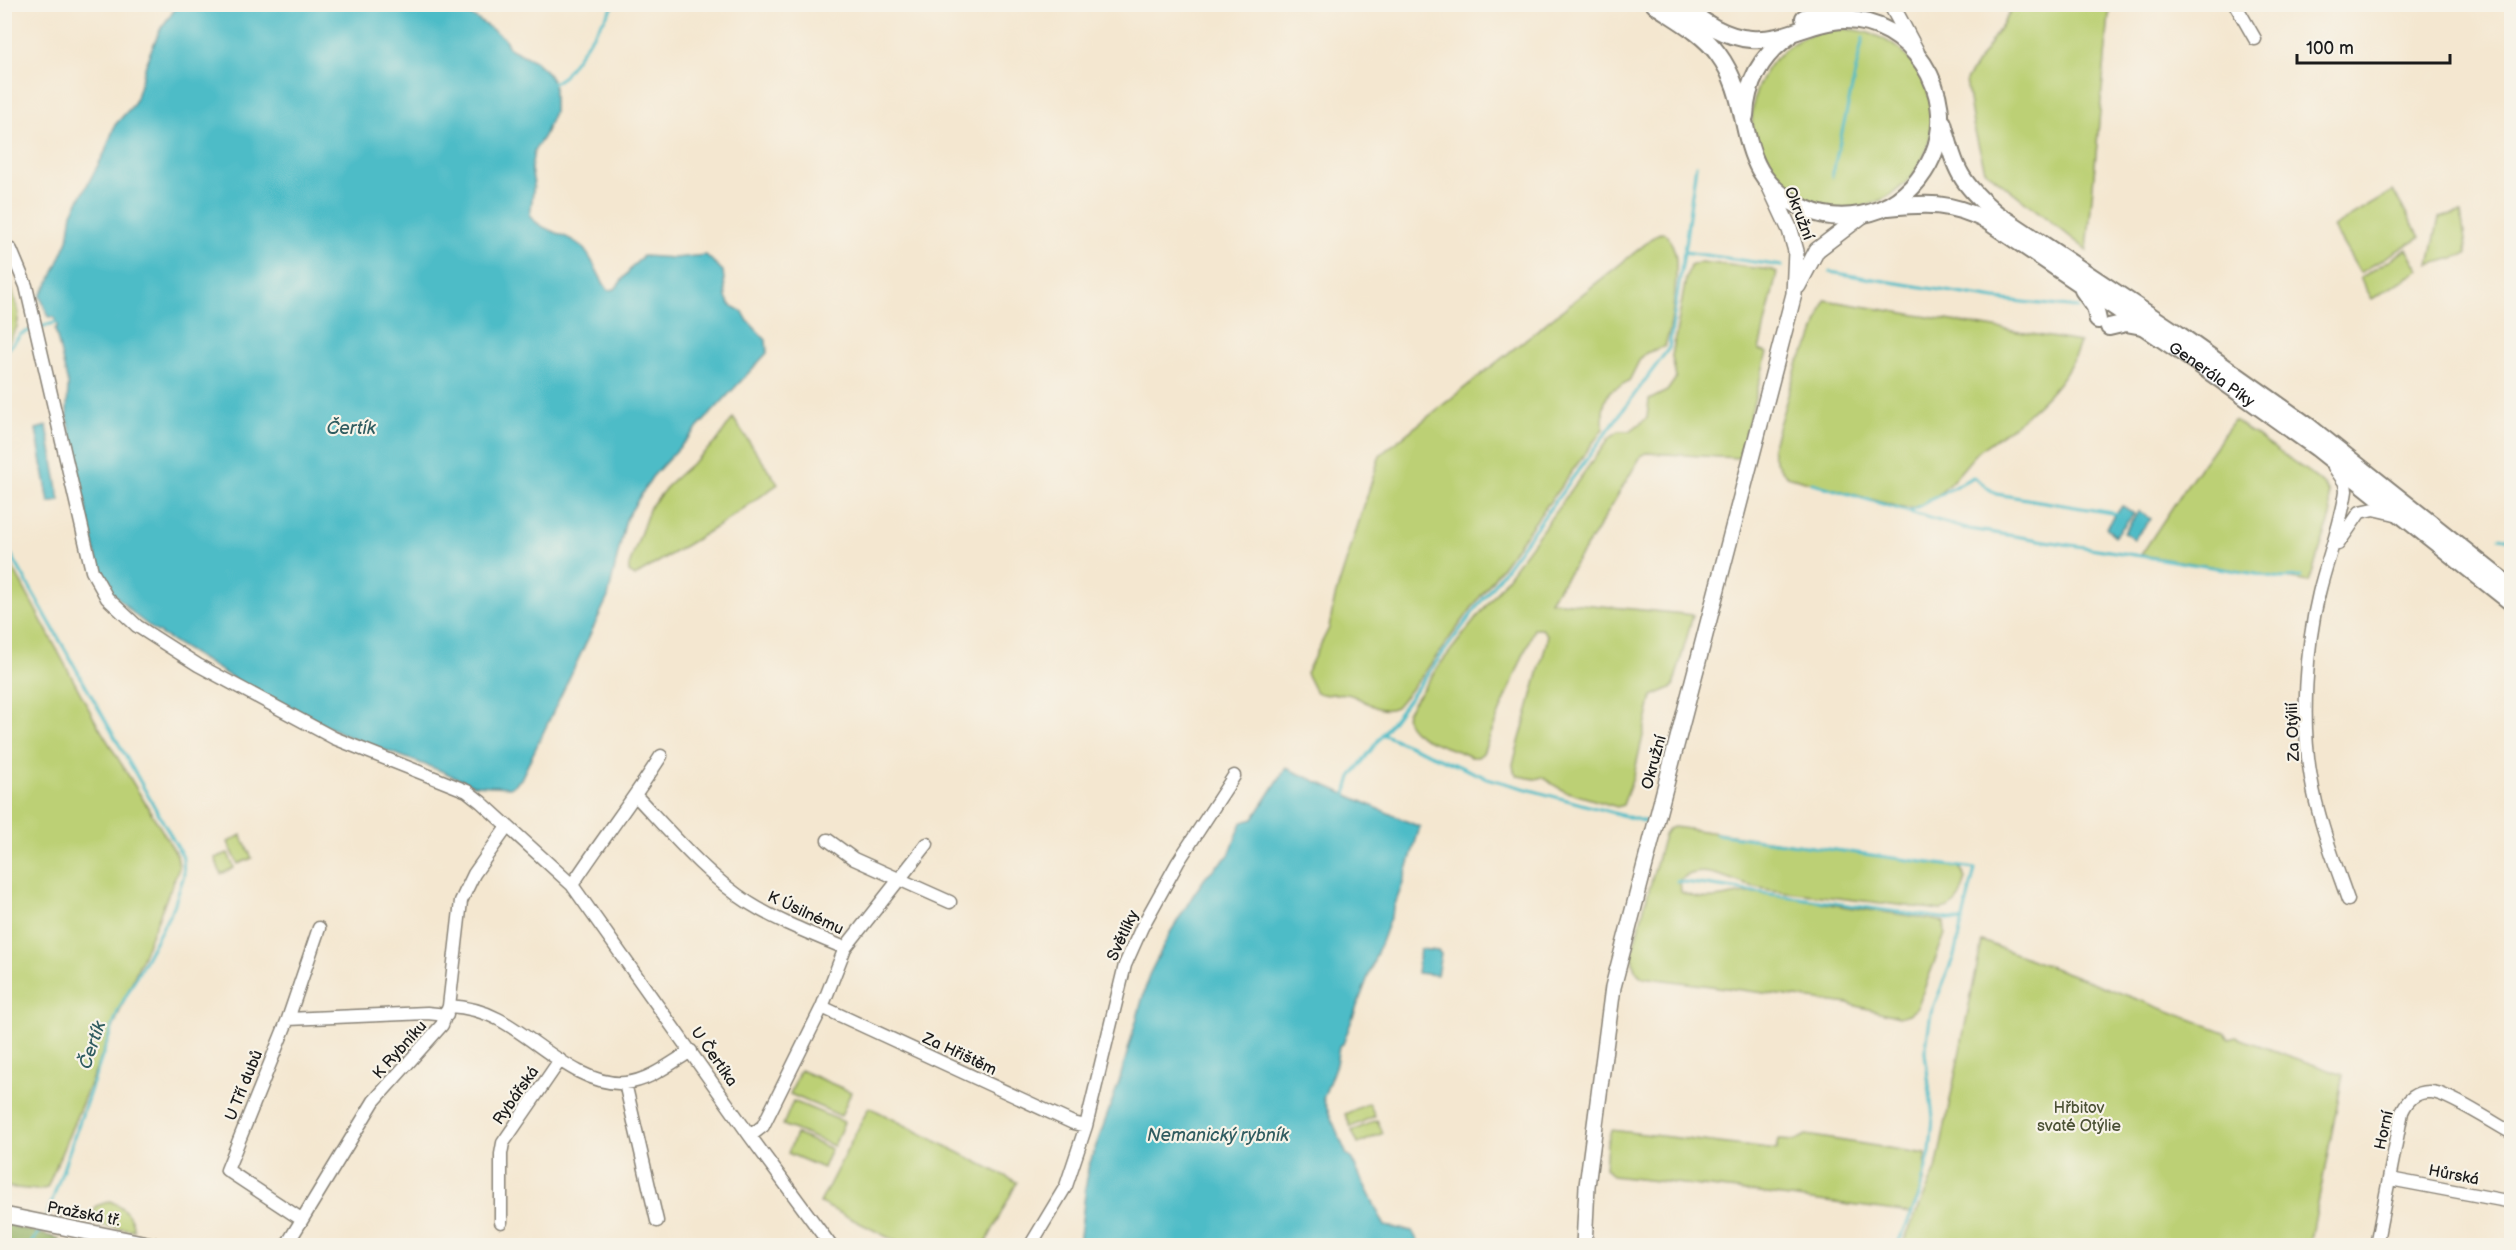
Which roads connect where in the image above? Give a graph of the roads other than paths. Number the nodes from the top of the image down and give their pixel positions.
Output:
1 (1654, 4) edge
2 (1678, 4) edge
3 (1694, 4) edge
4 (1839, 4) edge
5 (1853, 4) edge
6 (1891, 4) edge
7 (2235, 4) edge
8 (1833, 21) junction
9 (1793, 33) junction
10 (2255, 39) dead end
11 (1918, 56) junction
12 (1940, 114) junction
13 (1744, 123) junction
14 (1768, 183) junction
15 (1884, 208) junction
16 (1863, 215) junction
17 (4, 247) edge
18 (2075, 280) junction
19 (1794, 294) junction
20 (2143, 326) junction
21 (2317, 448) junction
22 (2409, 520) junction
23 (2330, 559) junction
24 (2511, 588) edge
25 (2511, 603) edge
26 (661, 756) dead end
27 (1234, 776) dead end
28 (636, 796) junction
29 (507, 827) junction
30 (828, 840) dead end
31 (927, 844) dead end
32 (899, 878) junction
33 (572, 885) junction
34 (2348, 900) dead end
35 (950, 902) dead end
36 (319, 928) dead end
37 (845, 948) junction
38 (822, 1007) junction
39 (448, 1010) junction
40 (288, 1019) junction
41 (691, 1051) junction
42 (560, 1060) junction
43 (625, 1083) junction
44 (1086, 1126) junction
45 (2511, 1133) edge
46 (750, 1136) junction
47 (2390, 1179) junction
48 (2511, 1202) edge
49 (4, 1215) edge
50 (301, 1219) junction
51 (657, 1221) dead end
52 (501, 1222) dead end
53 (157, 1245) edge
54 (286, 1245) edge
55 (831, 1245) edge
56 (1030, 1245) edge
57 (1584, 1245) edge
58 (2376, 1245) edge

1 - 13 highway
2 - 9 highway
3 - 4 highway
5 - 8 main road
6 - 11 main road
7 - 10 street
8 - 9 highway
8 - 11 highway
9 - 13 highway
11 - 12 highway
12 - 15 highway
12 - 24 highway, Generála Píky
13 - 14 highway
14 - 16 highway
14 - 19 main road, Okružní
15 - 16 highway
15 - 18 highway, Generála Píky
16 - 19 main road, Okružní
17 - 29 street, U Čertíka
18 - 20 highway, Generála Píky
18 - 20 highway
19 - 57 main road, Okružní
20 - 21 highway, Generála Píky
21 - 22 highway, Generála Píky
21 - 23 street, Za Otýlií
22 - 23 street, Za Otýlií
22 - 25 highway, Generála Píky
23 - 34 street, Za Otýlií
26 - 28 street
27 - 44 street, Světlíky
28 - 33 street
28 - 37 street, K Úsilnému
29 - 33 street, U Čertíka
29 - 39 street, K Rybníku
30 - 32 street
31 - 32 street, K Úsilnému
32 - 35 street
32 - 37 street, K Úsilnému
33 - 41 street, U Čertíka
36 - 40 street, U Tří dubů
37 - 38 street
38 - 44 street, Za Hřištěm
38 - 46 street
39 - 40 street, Rybářská
39 - 42 street, Rybářská
39 - 50 street, K Rybníku
40 - 50 street, U Tří dubů
41 - 43 street, Rybářská
41 - 46 street, U Čertíka
42 - 43 street, Rybářská
42 - 52 street, Rybářská
43 - 51 street
44 - 56 street
45 - 47 street, Horní
46 - 55 street, U Čertíka
47 - 48 street, Hůrská
47 - 58 street, Horní
49 - 53 main road, Pražská tř.
50 - 54 street, K Rybníku

